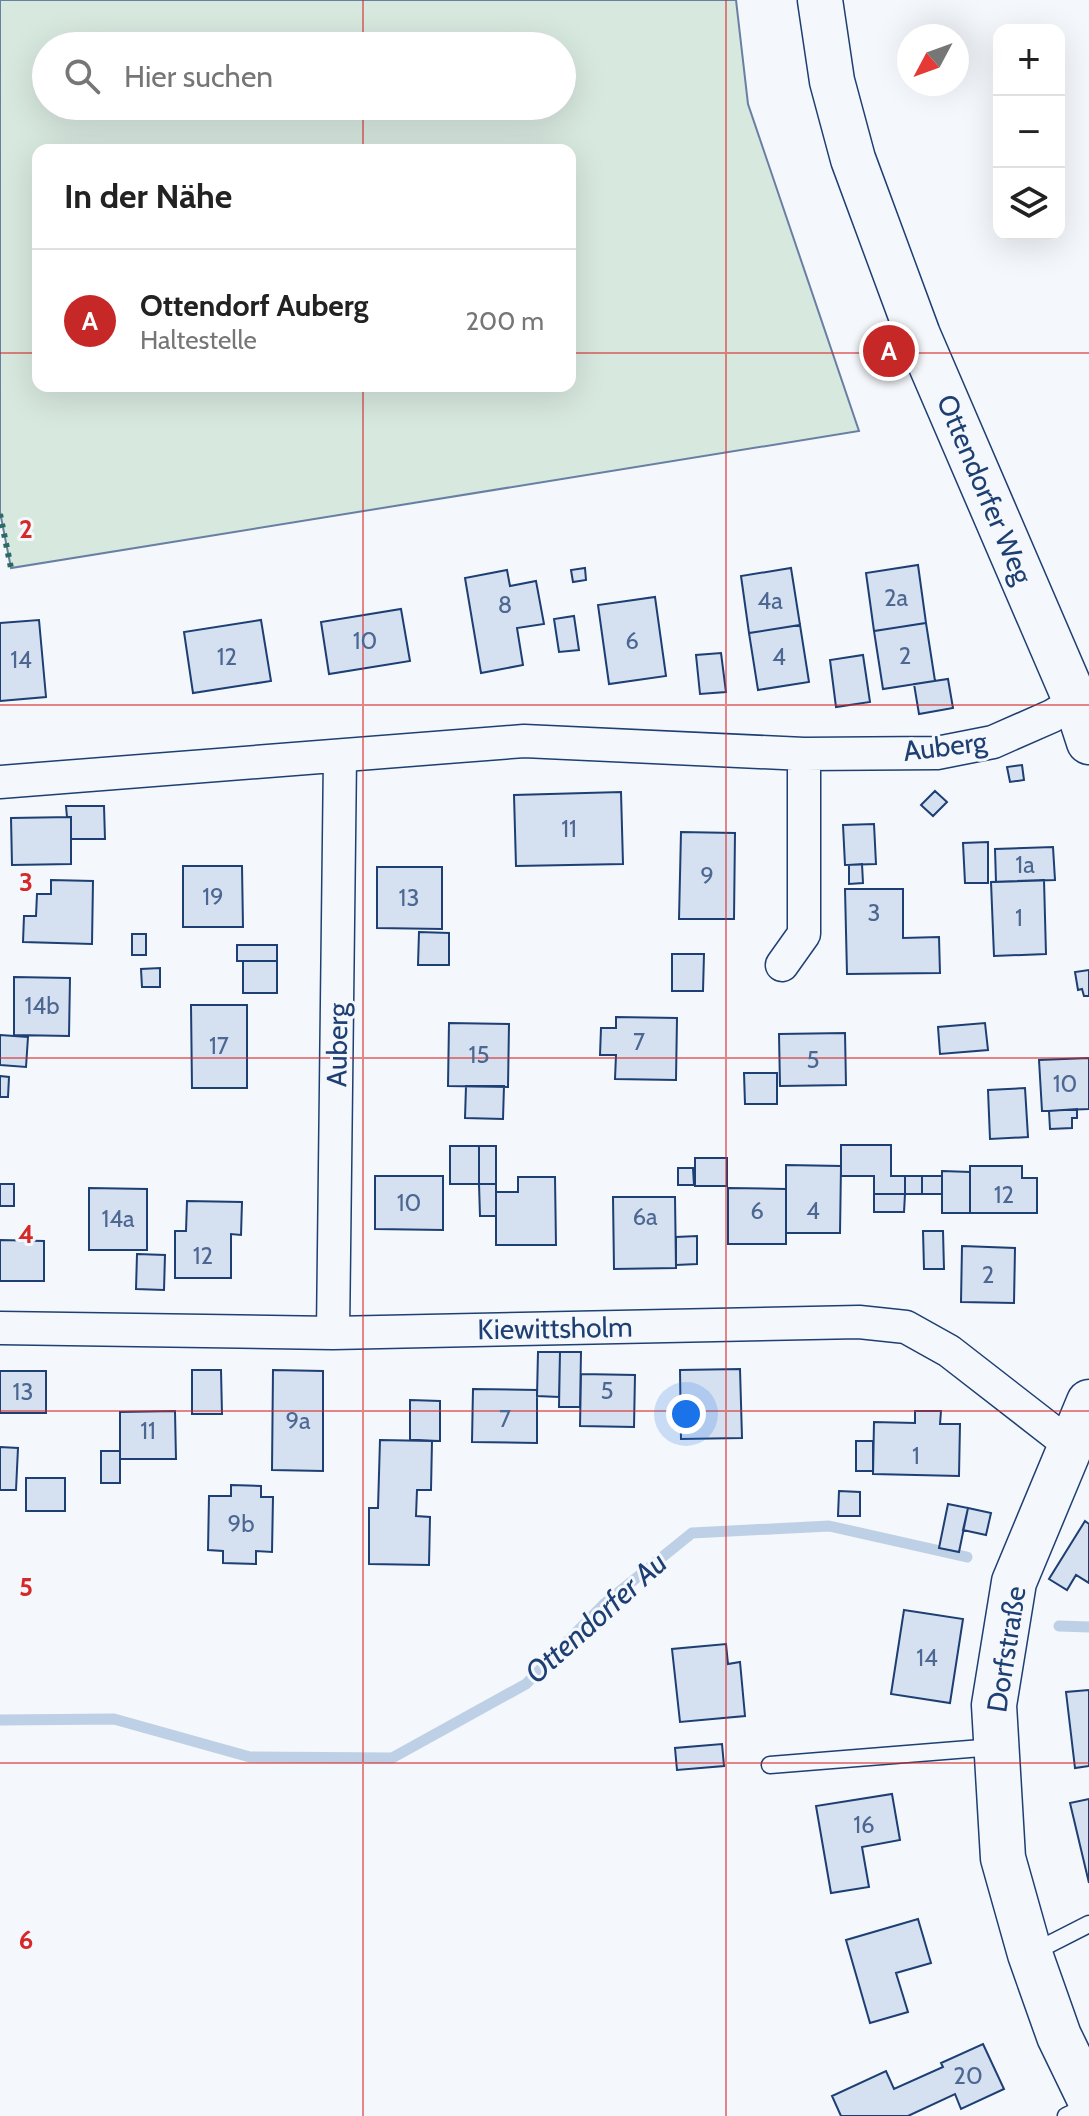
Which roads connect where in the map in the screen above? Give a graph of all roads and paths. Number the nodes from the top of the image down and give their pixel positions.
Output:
1 (820, 0) edge
2 (1082, 698) edge
3 (1089, 742) edge
4 (804, 754) junction
5 (340, 757) junction
6 (0, 782) edge
7 (782, 965) dead end
8 (0, 1328) edge
9 (333, 1333) junction
10 (1089, 1402) edge
11 (1070, 1445) junction
12 (996, 1747) junction
13 (770, 1765) dead end
14 (1089, 1924) edge
15 (1030, 1954) junction
16 (1089, 2098) edge
17 (1089, 2105) edge
18 (1066, 2116) edge

1 - 2 main road, Ottendorfer Weg
2 - 3 main road
2 - 4 street, Auberg
4 - 5 street, Auberg
4 - 7 street
5 - 6 street, Auberg
5 - 9 street, Auberg
8 - 9 street, Kiewittsholm
9 - 11 street, Kiewittsholm
10 - 11 main road, Dorfstraße
11 - 12 main road, Dorfstraße
12 - 13 lane
12 - 15 main road, Dorfstraße
14 - 15 lane
15 - 16 main road, Dorfstraße
17 - 18 lane

